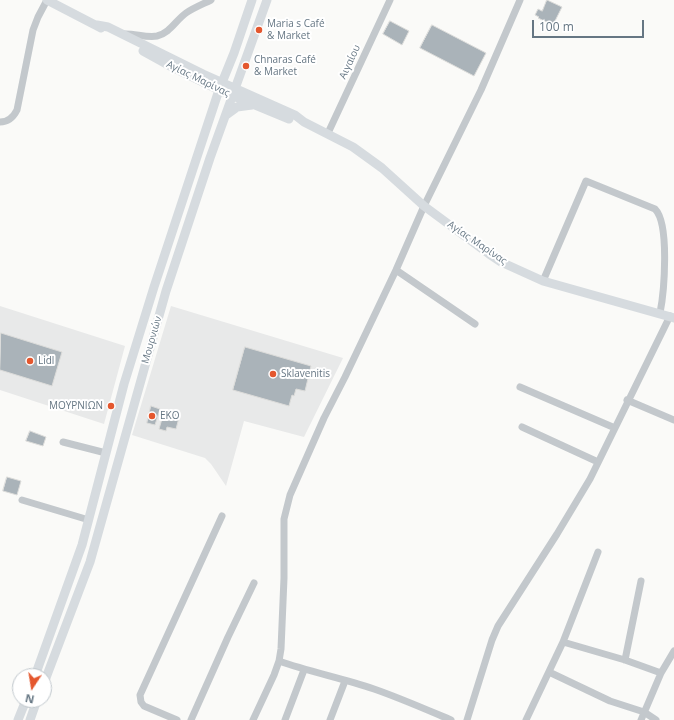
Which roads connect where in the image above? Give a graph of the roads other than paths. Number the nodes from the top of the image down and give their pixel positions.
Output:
1 (47, 0) edge
2 (211, 0) edge
3 (252, 0) edge
4 (267, 0) edge
5 (390, 0) edge
6 (520, 0) edge
7 (97, 25) junction
8 (121, 34) junction
9 (230, 64) junction
10 (243, 66) junction
11 (202, 78) junction
12 (221, 87) junction
13 (234, 92) junction
14 (256, 102) junction
15 (213, 112) junction
16 (225, 116) junction
17 (0, 122) edge
18 (328, 134) junction
19 (424, 206) junction
20 (396, 270) junction
21 (543, 281) junction
22 (660, 313) junction
23 (672, 317) edge
24 (475, 324) dead end
25 (520, 387) dead end
26 (628, 400) junction
27 (674, 420) edge
28 (522, 427) dead end
29 (615, 428) junction
30 (63, 442) dead end
31 (106, 453) junction
32 (598, 462) junction
33 (22, 500) dead end
34 (222, 516) dead end
35 (89, 520) junction
36 (598, 552) dead end
37 (641, 582) dead end
38 (254, 583) dead end
39 (564, 642) junction
40 (674, 651) edge
41 (625, 660) junction
42 (279, 661) junction
43 (38, 668) edge
44 (50, 668) edge
45 (304, 670) junction
46 (549, 672) junction
47 (661, 673) junction
48 (345, 681) junction
49 (23, 708) edge
50 (34, 708) edge
51 (644, 712) junction
52 (18, 720) edge
53 (30, 720) edge
54 (177, 720) edge
55 (191, 720) edge
56 (253, 720) edge
57 (285, 720) edge
58 (330, 720) edge
59 (451, 720) edge
60 (467, 720) edge
61 (526, 720) edge
62 (641, 720) edge
63 (656, 720) edge

1 - 7 main road, Αγίας Μαρίνας
1 - 17 street
2 - 8 street
3 - 9 main road, Μουρνιών
4 - 10 main road, Μουρνιών
5 - 18 street, Αιγαίου
6 - 19 street
7 - 8 main road, Αγίας Μαρίνας
7 - 11 main road, Αγίας Μαρίνας
8 - 11 main road, Αγίας Μαρίνας
9 - 11 main road
9 - 12 main road, Μουρνιών
10 - 13 main road, Μουρνιών
10 - 14 main road
11 - 12 main road, Αγίας Μαρίνας
11 - 15 main road
12 - 13 main road, Αγίας Μαρίνας
12 - 15 main road, Μουρνιών
13 - 14 main road, Αγίας Μαρίνας
13 - 16 main road, Μουρνιών
14 - 16 main road
14 - 18 main road, Αγίας Μαρίνας
15 - 31 main road, Μουρνιών
16 - 44 main road, Μουρνιών
18 - 19 main road, Αγίας Μαρίνας
19 - 20 street
19 - 21 main road, Αγίας Μαρίνας
20 - 24 street
20 - 42 street
21 - 22 main road, Αγίας Μαρίνας
21 - 22 street
22 - 23 main road, Αγίας Μαρίνας
23 - 26 street
25 - 29 street
26 - 27 street
26 - 29 street
28 - 32 street
29 - 32 street
30 - 31 street
31 - 35 main road, Μουρνιών
32 - 60 street
33 - 35 street
34 - 54 street
35 - 43 main road, Μουρνιών
36 - 39 street
37 - 41 street
38 - 55 street
39 - 41 street
39 - 46 street
40 - 47 street
41 - 47 street
42 - 45 street
42 - 56 street
45 - 48 street
45 - 57 street
46 - 51 street
46 - 61 street
47 - 51 street
48 - 58 street
48 - 59 street
49 - 52 main road
50 - 53 main road
51 - 62 street
51 - 63 street

